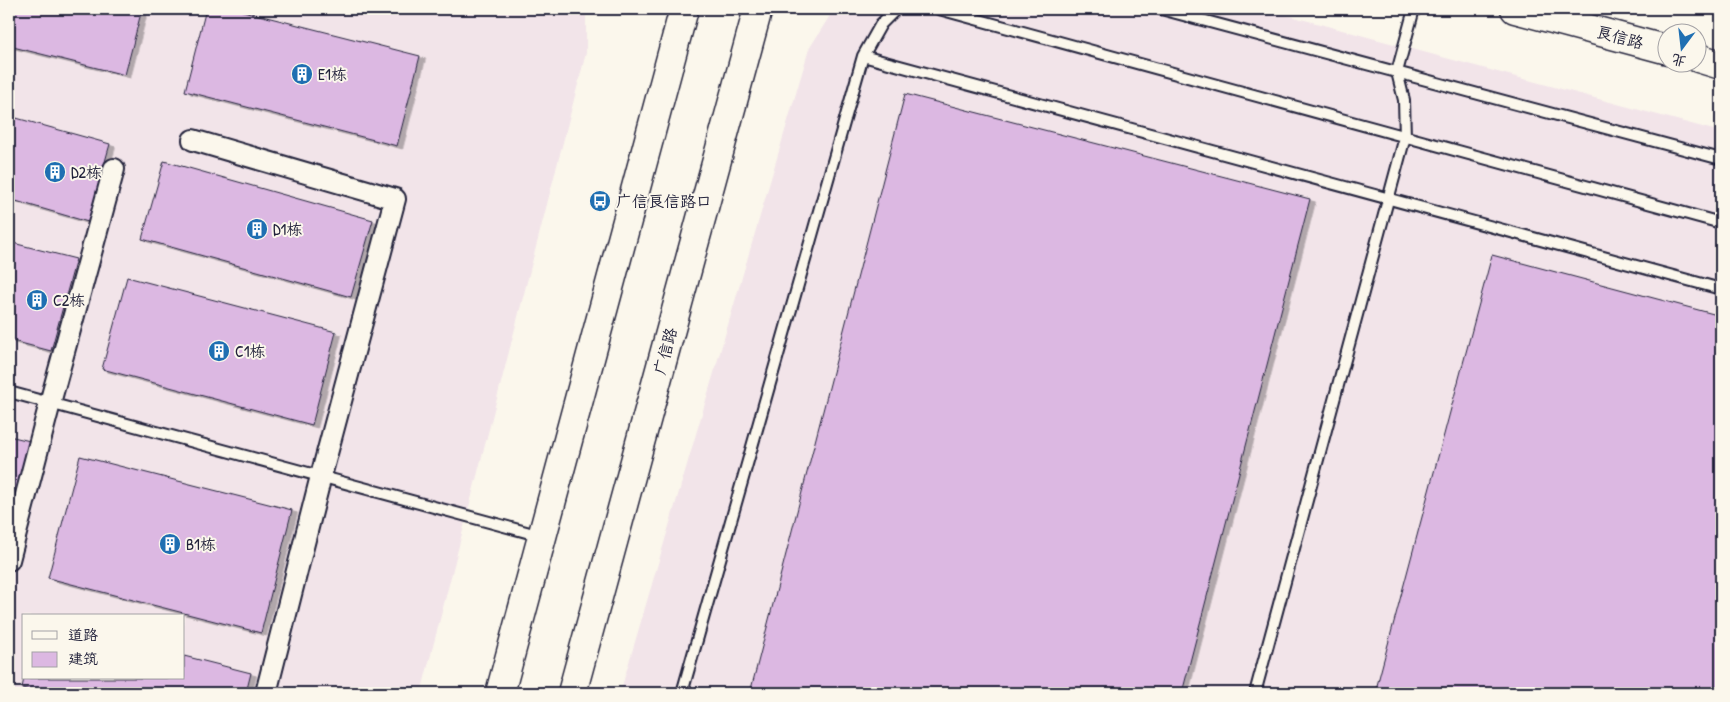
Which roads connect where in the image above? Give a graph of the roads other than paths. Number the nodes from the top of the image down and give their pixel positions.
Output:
1 (684, 9) edge
2 (758, 9) edge
3 (896, 9) edge
4 (939, 9) edge
5 (1161, 9) edge
6 (1414, 9) edge
7 (1515, 9) edge
8 (1658, 47) edge
9 (863, 56) junction
10 (1708, 61) edge
11 (1721, 65) edge
12 (1397, 72) junction
13 (1405, 137) junction
14 (193, 140) dead end
15 (1721, 160) edge
16 (114, 169) dead end
17 (1388, 199) junction
18 (1721, 223) edge
19 (1721, 289) edge
20 (9, 392) edge
21 (50, 403) junction
22 (321, 476) junction
23 (542, 536) junction
24 (9, 560) edge
25 (266, 693) edge
26 (500, 693) edge
27 (572, 693) edge
28 (682, 693) edge
29 (1255, 693) edge

1 - 23 main road
2 - 27 main road, 广信路
3 - 9 lane
4 - 13 lane
5 - 12 lane
6 - 12 lane
7 - 8 main road, 良信路
9 - 17 lane
9 - 28 lane
10 - 11 main road
12 - 13 lane
12 - 15 lane
13 - 17 lane
13 - 18 lane
14 - 22 street
16 - 21 street
17 - 19 lane
17 - 29 lane
20 - 21 lane
21 - 22 lane
21 - 24 street
22 - 23 lane
22 - 25 street
23 - 26 main road

